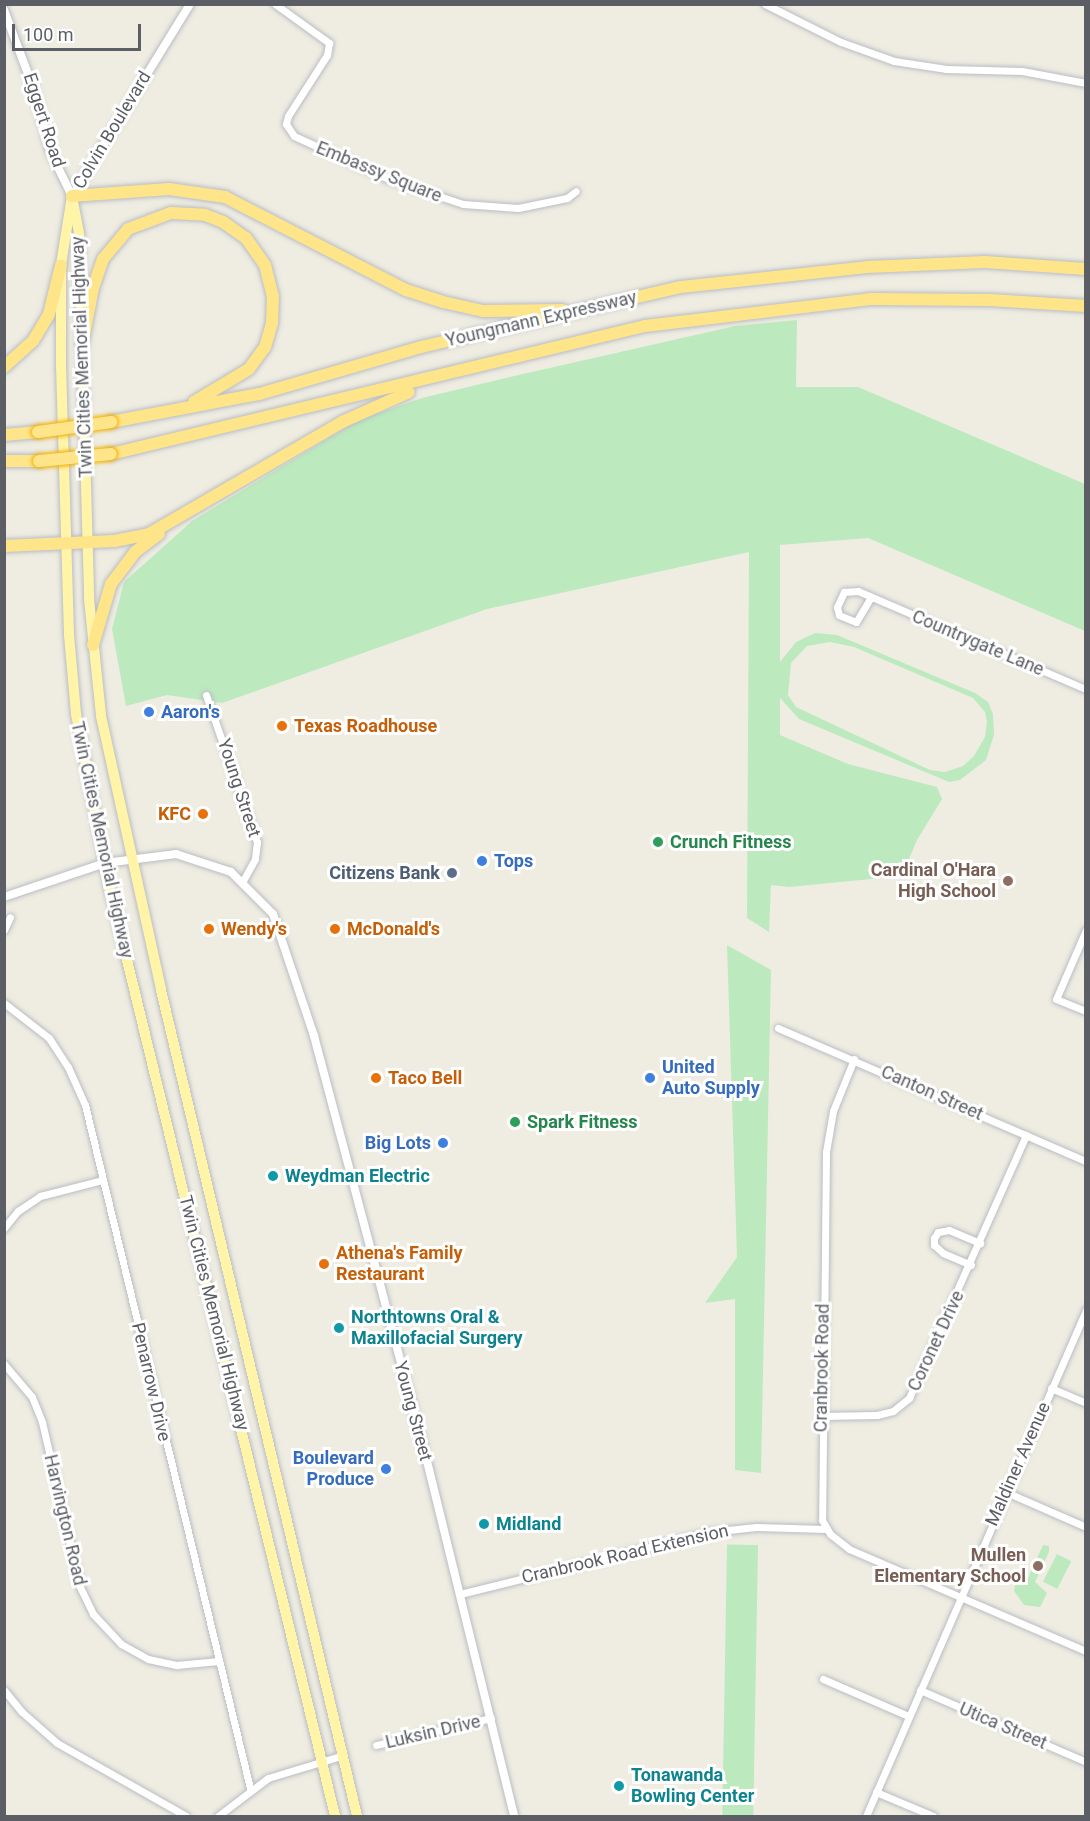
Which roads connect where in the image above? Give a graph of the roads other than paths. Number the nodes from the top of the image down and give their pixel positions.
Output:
1 (190, 4) edge
2 (275, 4) edge
3 (765, 4) edge
4 (4, 10) edge
5 (1086, 83) edge
6 (576, 191) dead end
7 (72, 196) junction
8 (61, 265) junction
9 (1086, 269) edge
10 (1086, 306) edge
11 (594, 308) junction
12 (82, 345) junction
13 (4, 367) edge
14 (440, 378) junction
15 (165, 413) junction
16 (4, 435) edge
17 (4, 462) edge
18 (174, 522) junction
19 (87, 543) junction
20 (65, 545) junction
21 (4, 546) edge
22 (871, 597) junction
23 (93, 645) junction
24 (1086, 689) edge
25 (206, 695) dead end
26 (131, 857) junction
27 (105, 863) junction
28 (243, 881) junction
29 (4, 897) edge
30 (10, 917) dead end
31 (4, 930) edge
32 (1086, 930) edge
33 (4, 1003) edge
34 (1086, 1011) edge
35 (778, 1028) dead end
36 (854, 1059) junction
37 (1026, 1135) junction
38 (1086, 1161) edge
39 (103, 1180) junction
40 (4, 1228) edge
41 (980, 1244) junction
42 (971, 1265) junction
43 (1086, 1310) edge
44 (4, 1364) edge
45 (1052, 1388) junction
46 (1086, 1403) edge
47 (821, 1416) junction
48 (1006, 1492) junction
49 (1086, 1527) edge
50 (826, 1529) junction
51 (460, 1594) junction
52 (960, 1597) junction
53 (1086, 1651) edge
54 (218, 1660) junction
55 (823, 1679) dead end
56 (4, 1690) edge
57 (920, 1690) junction
58 (909, 1716) junction
59 (491, 1718) junction
60 (376, 1745) dead end
61 (344, 1755) junction
62 (322, 1760) junction
63 (1086, 1762) edge
64 (250, 1788) junction
65 (876, 1792) junction
66 (186, 1816) edge
67 (218, 1816) edge
68 (335, 1816) edge
69 (357, 1816) edge
70 (514, 1816) edge
71 (866, 1816) edge
72 (933, 1816) edge

1 - 7 street, Colvin Boulevard
2 - 6 street, Embassy Square
3 - 5 street
4 - 7 street, Eggert Road
7 - 8 main road, Twin Cities Memorial Highway
7 - 11 highway
7 - 12 main road, Twin Cities Memorial Highway
8 - 13 highway
8 - 20 main road, Twin Cities Memorial Highway
9 - 11 highway, Youngmann Expressway
10 - 14 highway, Youngmann Expressway
11 - 15 highway, Youngmann Expressway
12 - 15 highway
12 - 19 main road, Twin Cities Memorial Highway
14 - 17 highway, Youngmann Expressway, bridge
14 - 18 highway
15 - 16 highway, Youngmann Expressway, bridge
18 - 19 highway
18 - 23 highway
19 - 20 highway
19 - 23 main road, Twin Cities Memorial Highway
20 - 21 highway
20 - 27 main road, Twin Cities Memorial Highway
22 - 22 street, Countrygate Lane
22 - 24 street, Countrygate Lane
23 - 26 main road, Twin Cities Memorial Highway
25 - 28 street, Young Street
26 - 27 street, Young Street
26 - 28 street, Young Street
26 - 61 main road, Twin Cities Memorial Highway
27 - 29 street
27 - 62 main road, Twin Cities Memorial Highway
28 - 51 street, Young Street
30 - 31 street
32 - 34 street
33 - 39 street, Penarrow Drive
35 - 36 street, Canton Street
36 - 37 street, Canton Street
36 - 47 street, Cranbrook Road
37 - 38 street, Canton Street
37 - 41 street, Coronet Drive
39 - 40 street
39 - 54 street, Penarrow Drive
41 - 42 street, Coronet Drive
41 - 42 street
42 - 47 street, Coronet Drive
43 - 45 street, Maldiner Avenue
44 - 54 street, Harvington Road
45 - 46 street
45 - 48 street, Maldiner Avenue
47 - 50 street, Cranbrook Road
48 - 49 street
48 - 52 street, Maldiner Avenue
50 - 51 street, Cranbrook Road Extension
50 - 52 street
51 - 59 street, Young Street
52 - 53 street
52 - 57 street, Maldiner Avenue
54 - 64 street, Penarrow Drive
55 - 58 street
56 - 66 street
57 - 58 street, Maldiner Avenue
57 - 63 street, Utica Street
58 - 65 street, Maldiner Avenue
59 - 60 street, Luksin Drive
59 - 70 street, Young Street
61 - 62 street
61 - 69 main road, Twin Cities Memorial Highway
62 - 64 street
62 - 68 main road, Twin Cities Memorial Highway
64 - 67 street
65 - 71 street, Maldiner Avenue
65 - 72 street

